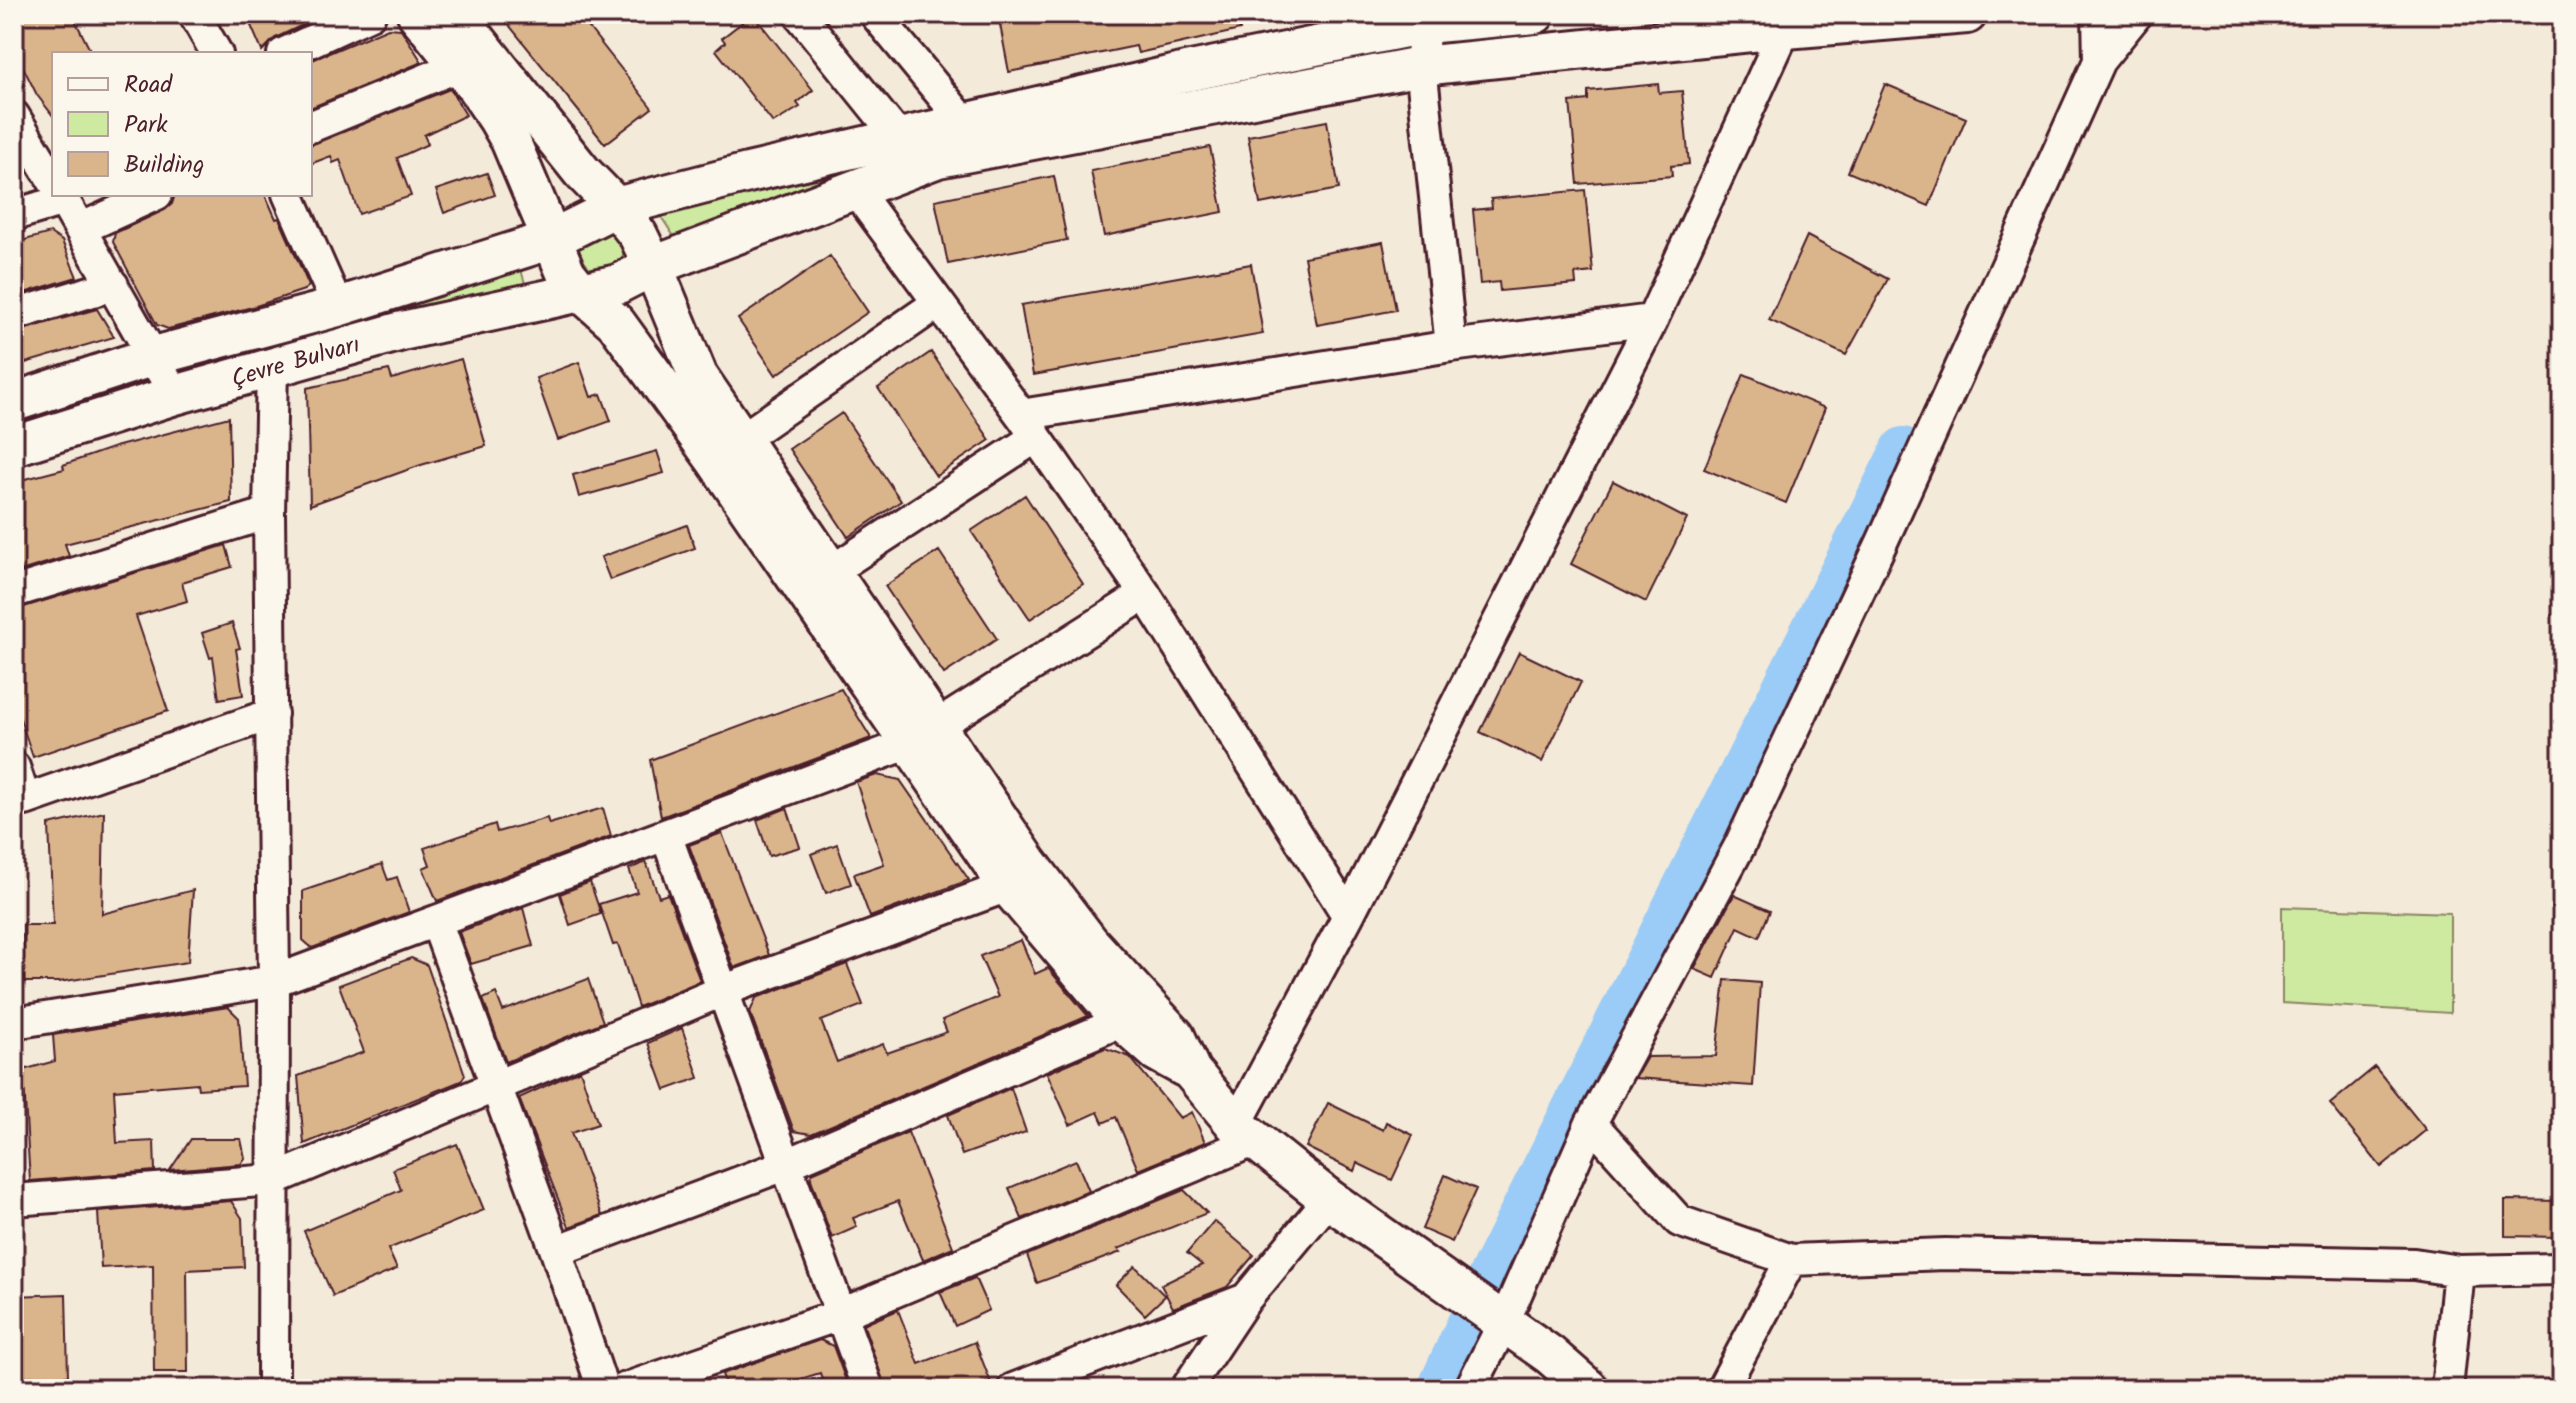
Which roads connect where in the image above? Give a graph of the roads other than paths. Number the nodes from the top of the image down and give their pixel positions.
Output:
1 (194, 14) edge
2 (370, 14) edge
3 (417, 14) edge
4 (456, 14) edge
5 (799, 14) edge
6 (875, 14) edge
7 (1535, 14) edge
8 (1967, 14) edge
9 (2098, 14) edge
10 (2137, 14) edge
11 (1424, 19) edge
12 (1785, 29) junction
13 (216, 52) edge
14 (287, 52) edge
15 (2099, 61) junction
16 (459, 66) junction
17 (1421, 66) junction
18 (14, 116) edge
19 (965, 123) junction
20 (312, 126) edge
21 (899, 138) junction
22 (52, 174) edge
23 (52, 182) edge
24 (854, 188) junction
25 (64, 196) edge
26 (153, 196) edge
27 (289, 196) edge
28 (616, 207) junction
29 (14, 215) edge
30 (80, 229) junction
31 (550, 240) junction
32 (653, 266) junction
33 (113, 285) junction
34 (582, 293) junction
35 (938, 303) junction
36 (338, 307) junction
37 (14, 315) edge
38 (1652, 320) junction
39 (1451, 346) junction
40 (154, 356) junction
41 (272, 368) junction
42 (175, 395) junction
43 (14, 402) edge
44 (1028, 426) junction
45 (14, 446) edge
46 (728, 449) junction
47 (269, 513) junction
48 (817, 581) junction
49 (14, 592) edge
50 (1145, 594) junction
51 (272, 714) junction
52 (923, 735) junction
53 (14, 767) edge
54 (19, 802) edge
55 (666, 835) junction
56 (1008, 886) junction
57 (1348, 916) junction
58 (436, 921) junction
59 (274, 981) junction
60 (722, 991) junction
61 (1122, 1021) junction
62 (14, 1023) edge
63 (1191, 1071) junction
64 (496, 1087) junction
65 (1591, 1123) junction
66 (1246, 1133) junction
67 (785, 1165) junction
68 (273, 1180) junction
69 (1329, 1199) junction
70 (14, 1200) edge
71 (556, 1251) junction
72 (1791, 1260) junction
73 (2562, 1269) edge
74 (2459, 1271) junction
75 (1246, 1299) junction
76 (839, 1315) junction
77 (1504, 1322) junction
78 (1550, 1355) junction
79 (273, 1389) edge
80 (603, 1389) edge
81 (624, 1389) edge
82 (868, 1389) edge
83 (1013, 1389) edge
84 (1186, 1389) edge
85 (1470, 1389) edge
86 (1589, 1389) edge
87 (1612, 1389) edge
88 (1722, 1389) edge
89 (2447, 1389) edge

1 - 13 street
2 - 14 street
3 - 16 main road
4 - 28 main road
5 - 21 street
6 - 19 street
7 - 11 main road, Çevre Bulvarı
8 - 12 main road, Çevre Bulvarı
9 - 15 street
10 - 15 street
11 - 17 street
11 - 19 main road, Çevre Bulvarı
12 - 17 main road, Çevre Bulvarı
12 - 38 street
15 - 65 street
16 - 20 street
16 - 31 main road
17 - 24 main road, Çevre Bulvarı
17 - 39 street
18 - 22 street
19 - 21 main road, Çevre Bulvarı
21 - 28 main road, Çevre Bulvarı
23 - 29 street
24 - 32 main road, Çevre Bulvarı
24 - 35 street
25 - 30 street
26 - 30 street
27 - 36 street
28 - 31 main road, Çevre Bulvarı
28 - 32 main road
30 - 33 street
31 - 34 main road
31 - 36 main road, Çevre Bulvarı
32 - 34 main road, Çevre Bulvarı
32 - 46 main road
33 - 37 street
33 - 40 street
34 - 41 main road, Çevre Bulvarı
34 - 46 main road
35 - 44 street
35 - 46 street
36 - 40 main road, Çevre Bulvarı
38 - 39 street
38 - 57 street
39 - 44 street
40 - 42 street
40 - 43 main road, Çevre Bulvarı
41 - 42 main road, Çevre Bulvarı
41 - 47 street
42 - 45 main road, Çevre Bulvarı
44 - 48 street
44 - 50 street
46 - 48 main road
47 - 49 street
47 - 51 street
48 - 52 main road
50 - 52 street
50 - 57 street
51 - 54 street
51 - 59 street
52 - 55 street
52 - 56 main road
52 - 63 main road
53 - 54 street
55 - 58 street
55 - 60 street
56 - 60 street
56 - 61 main road
57 - 66 street
58 - 59 street
58 - 64 street
59 - 62 street
59 - 68 street
60 - 64 street
60 - 67 street
61 - 63 main road
61 - 67 street
63 - 66 main road
64 - 68 street
64 - 71 street
65 - 72 street
65 - 77 street
66 - 69 main road
66 - 76 street
67 - 71 street
67 - 76 street
68 - 70 street
68 - 79 street
69 - 75 street
69 - 77 main road
71 - 80 street
72 - 74 street
72 - 88 street
73 - 74 street
74 - 89 street
75 - 83 street
75 - 84 street
76 - 81 street
76 - 82 street
77 - 78 main road
77 - 85 street
78 - 86 main road
78 - 87 main road

